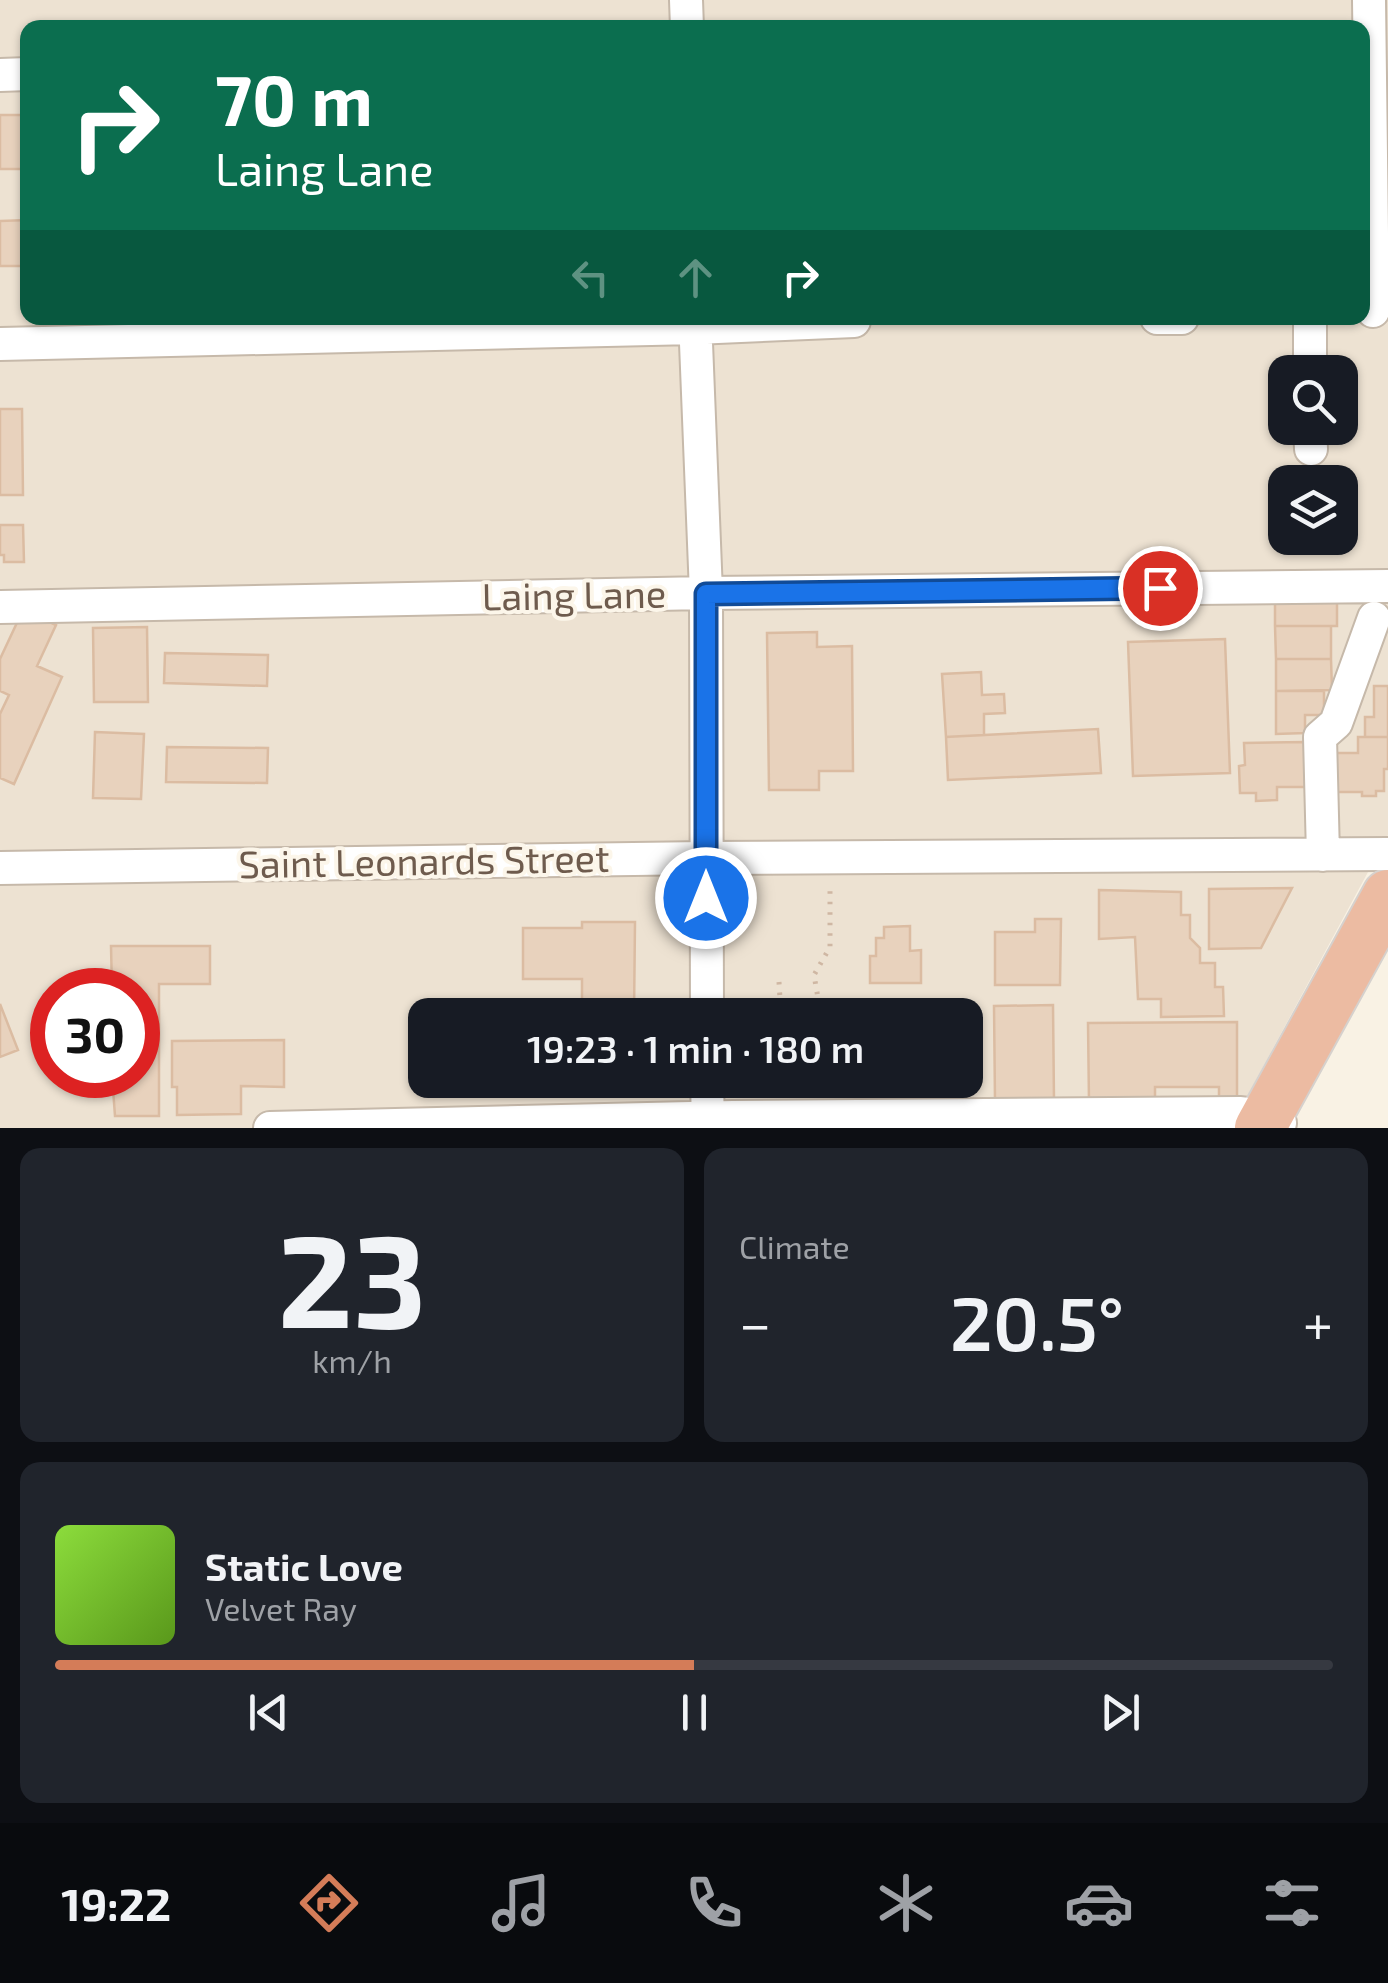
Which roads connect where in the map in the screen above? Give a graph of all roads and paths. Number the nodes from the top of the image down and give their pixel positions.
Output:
1 (1369, 0) edge
2 (1373, 49) edge
3 (1374, 311) edge
4 (629, 325) edge
5 (695, 325) edge
6 (1310, 325) edge
7 (0, 344) edge
8 (1310, 355) edge
9 (1388, 586) edge
10 (706, 594) junction
11 (0, 608) edge
12 (1374, 618) dead end
13 (1323, 854) junction
14 (1388, 854) edge
15 (829, 857) junction
16 (705, 858) junction
17 (0, 868) edge
18 (1388, 896) edge
19 (1388, 956) edge
20 (779, 982) dead end
21 (707, 998) edge
22 (780, 998) edge
23 (817, 998) edge
24 (707, 1098) edge
25 (708, 1123) edge
26 (1278, 1125) edge
27 (270, 1128) edge

1 - 2 street
2 - 3 street
4 - 7 street
5 - 10 street
6 - 8 street
9 - 10 street, Laing Lane
10 - 11 street, Laing Lane
10 - 16 street
12 - 13 street
13 - 14 street, Saint Leonards Street
13 - 15 street, Saint Leonards Street
15 - 16 street, Saint Leonards Street
15 - 23 path
16 - 17 street, Saint Leonards Street
16 - 21 street
18 - 26 highway
19 - 26 highway
20 - 22 path
24 - 25 street
25 - 26 street
25 - 27 street

